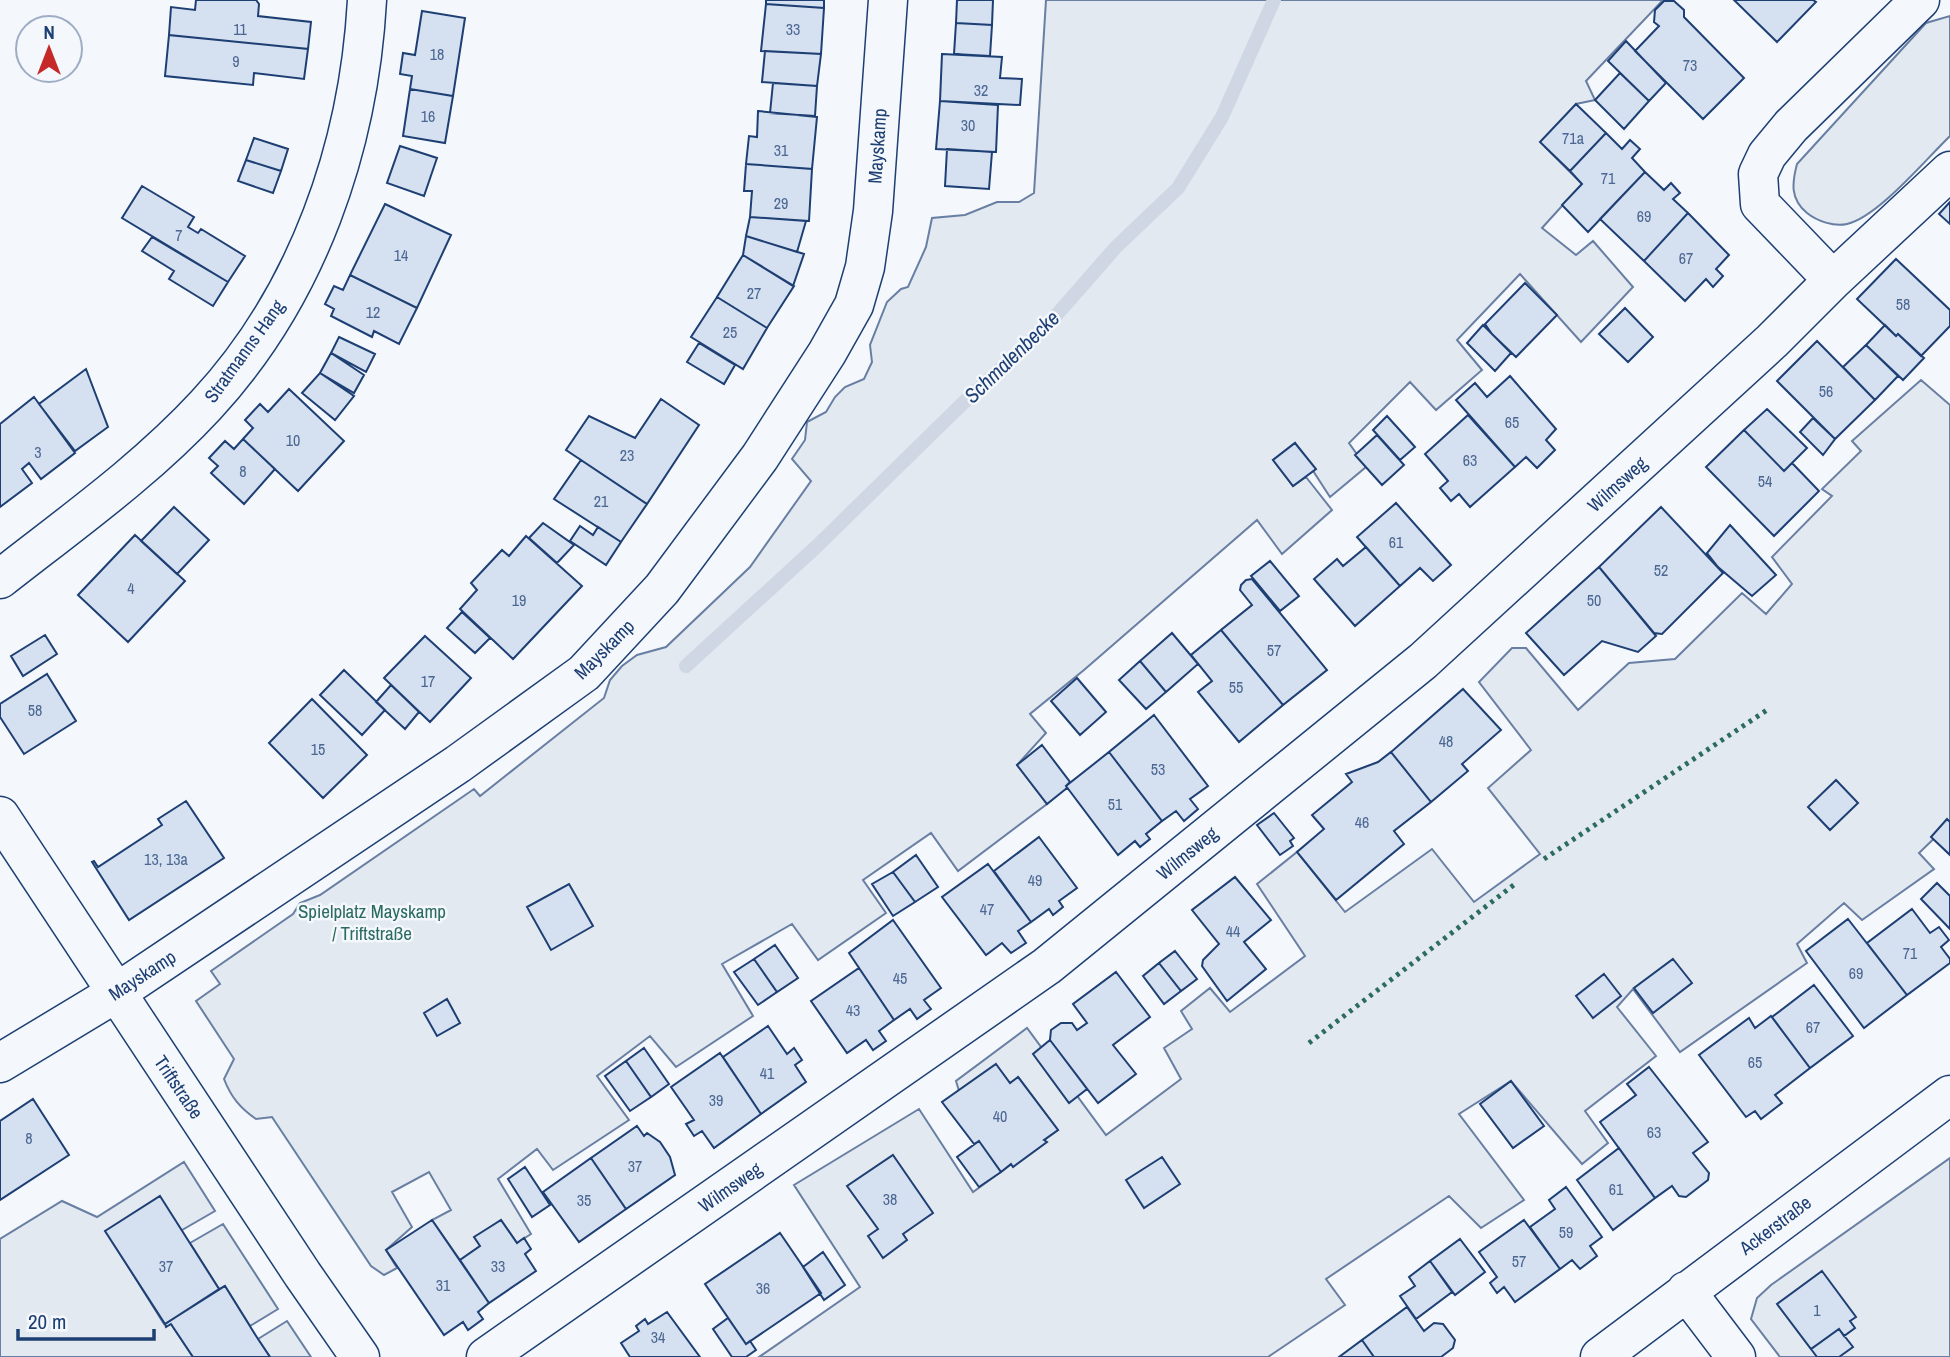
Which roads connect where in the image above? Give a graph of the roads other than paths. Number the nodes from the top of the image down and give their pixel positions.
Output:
1 (367, 0) edge
2 (888, 0) edge
3 (1920, 0) edge
4 (1950, 170) edge
5 (1833, 280) junction
6 (0, 579) edge
7 (0, 816) edge
8 (116, 993) junction
9 (0, 1063) edge
10 (1950, 1095) edge
11 (1686, 1291) junction
12 (360, 1357) edge
13 (486, 1357) edge
14 (1600, 1357) edge
15 (1736, 1357) edge

1 - 6 street, Stratmanns Hang
2 - 8 street, Mayskamp
3 - 5 street
4 - 5 street, Wilmsweg
5 - 13 street, Wilmsweg
7 - 8 street, Triftstraße
8 - 9 street, Mayskamp
8 - 12 street, Triftstraße
10 - 11 street, Ackerstraße
11 - 14 street, Ackerstraße
11 - 15 street

